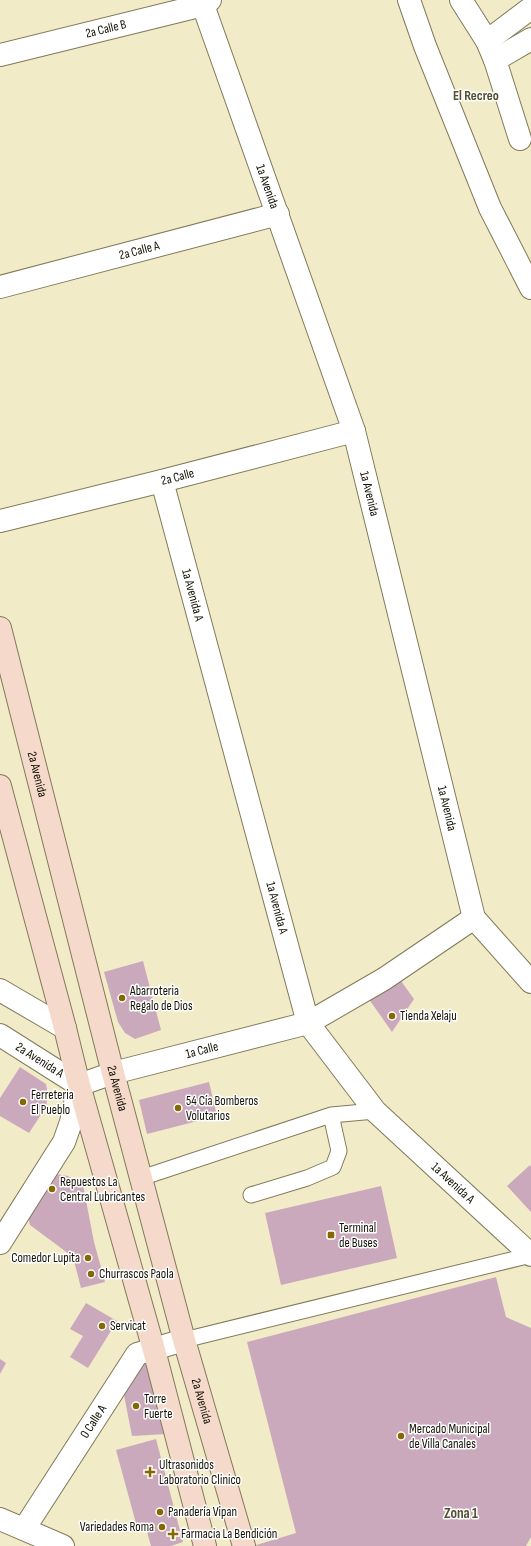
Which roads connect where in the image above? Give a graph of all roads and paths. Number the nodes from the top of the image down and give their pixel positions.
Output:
1 (409, 0) edge
2 (461, 0) edge
3 (204, 2) edge
4 (531, 8) edge
5 (531, 39) edge
6 (486, 41) junction
7 (0, 55) edge
8 (495, 60) junction
9 (520, 138) dead end
10 (278, 214) junction
11 (0, 287) edge
12 (531, 288) edge
13 (354, 431) junction
14 (162, 481) junction
15 (0, 521) edge
16 (0, 628) edge
17 (0, 786) edge
18 (474, 918) junction
19 (531, 982) edge
20 (0, 990) edge
21 (308, 1023) junction
22 (65, 1028) junction
23 (0, 1035) edge
24 (113, 1073) junction
25 (79, 1085) junction
26 (375, 1111) junction
27 (331, 1115) junction
28 (141, 1178) junction
29 (251, 1195) dead end
30 (0, 1243) edge
31 (531, 1255) edge
32 (184, 1340) junction
33 (154, 1350) junction
34 (0, 1519) edge
35 (24, 1529) junction
36 (63, 1546) edge
37 (205, 1546) edge
38 (244, 1546) edge

1 - 12 street
2 - 6 street
3 - 7 street, 2a Calle B
3 - 10 street, 1a Avenida
4 - 6 street
5 - 8 street
6 - 8 street
8 - 9 street
10 - 11 street, 2a Calle A
10 - 13 street, 1a Avenida
13 - 14 street, 2a Calle
13 - 18 street, 1a Avenida
14 - 15 street, 2a Calle
14 - 21 street, 1a Avenida A
16 - 24 street, 2a Avenida
17 - 22 street
18 - 19 street, 1a Avenida
18 - 21 street, 1a Calle
20 - 22 street
21 - 24 street, 1a Calle
21 - 26 street, 1a Avenida A
22 - 25 street
23 - 25 street, 2a Avenida A
24 - 25 street, 1a Calle
24 - 28 street, 2a Avenida
25 - 30 street
25 - 33 street
26 - 27 lane
26 - 31 street, 1a Avenida A
27 - 28 lane
27 - 29 lane
28 - 32 street, 2a Avenida
31 - 32 lane
32 - 33 street, 0 Calle A
32 - 38 street, 2a Avenida
33 - 35 street, 0 Calle A
33 - 37 street
34 - 35 street
35 - 36 street

